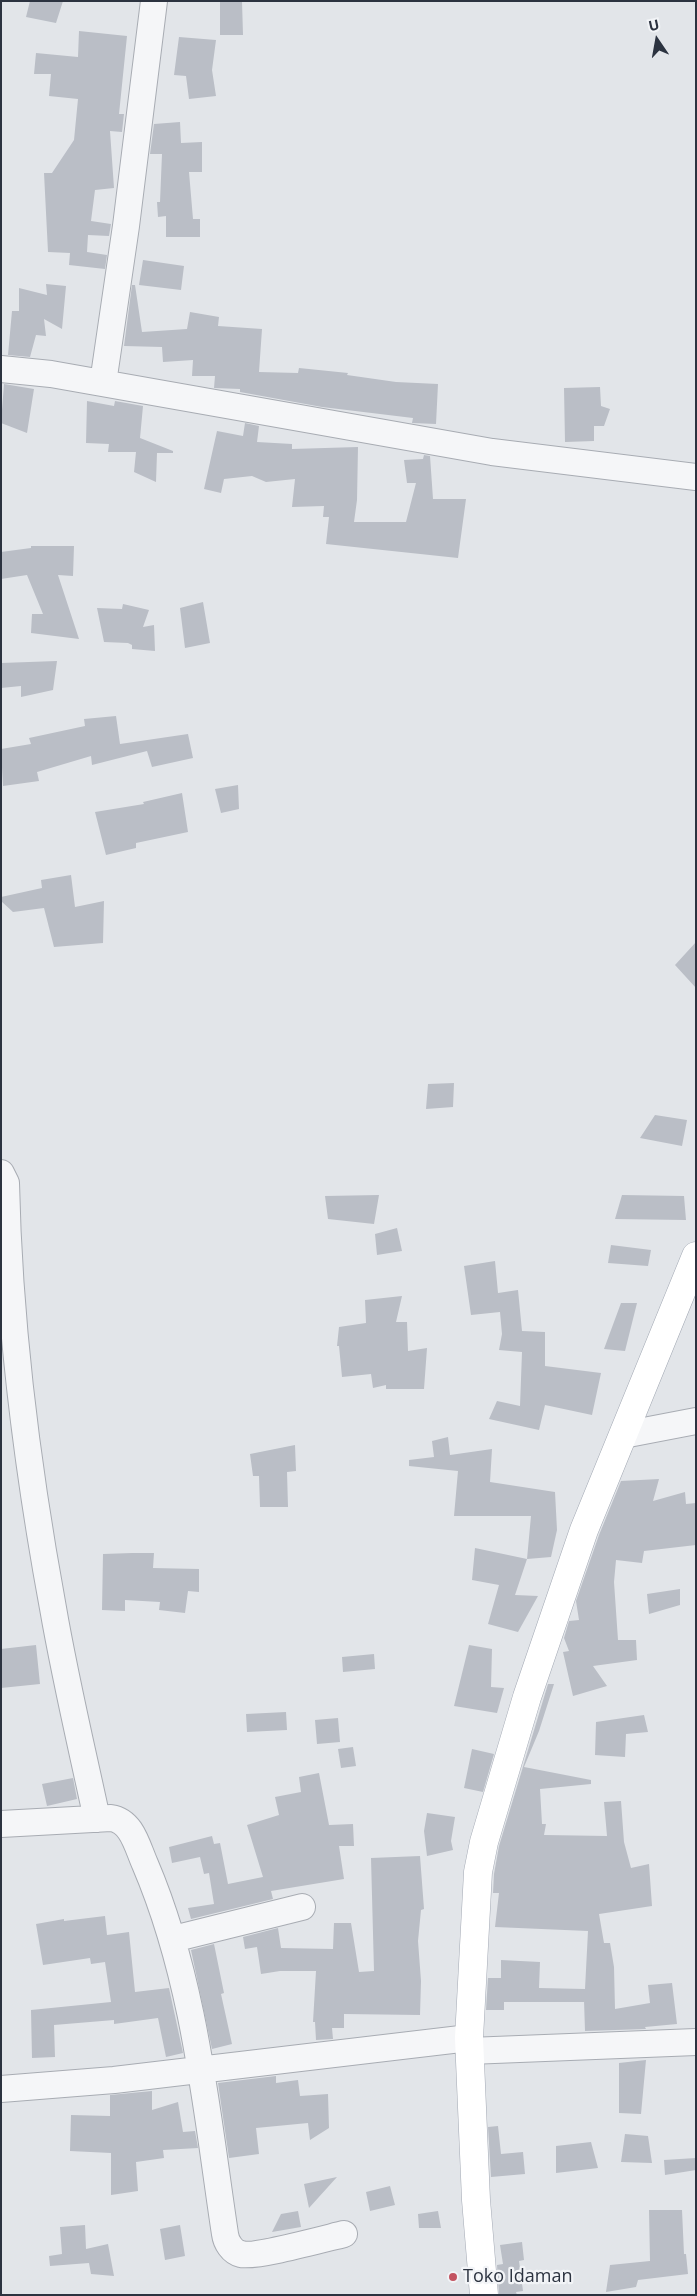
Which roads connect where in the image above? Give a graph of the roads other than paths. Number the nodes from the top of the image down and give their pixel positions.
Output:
1 (154, 1) edge
2 (1, 369) edge
3 (103, 383) junction
4 (696, 477) edge
5 (1, 1173) edge
6 (696, 1256) edge
7 (696, 1421) edge
8 (623, 1435) junction
9 (97, 1819) junction
10 (1, 1824) edge
11 (302, 1907) dead end
12 (173, 1938) junction
13 (696, 2042) edge
14 (469, 2045) junction
15 (200, 2070) junction
16 (1, 2090) edge
17 (344, 2234) dead end
18 (484, 2295) edge

1 - 3 street
2 - 3 street
3 - 4 street
5 - 9 street
6 - 8 main road
7 - 8 street
8 - 14 main road
9 - 10 street
9 - 12 street
11 - 12 street
12 - 15 street
13 - 14 street
14 - 15 street
14 - 18 main road
15 - 16 street
15 - 17 street

